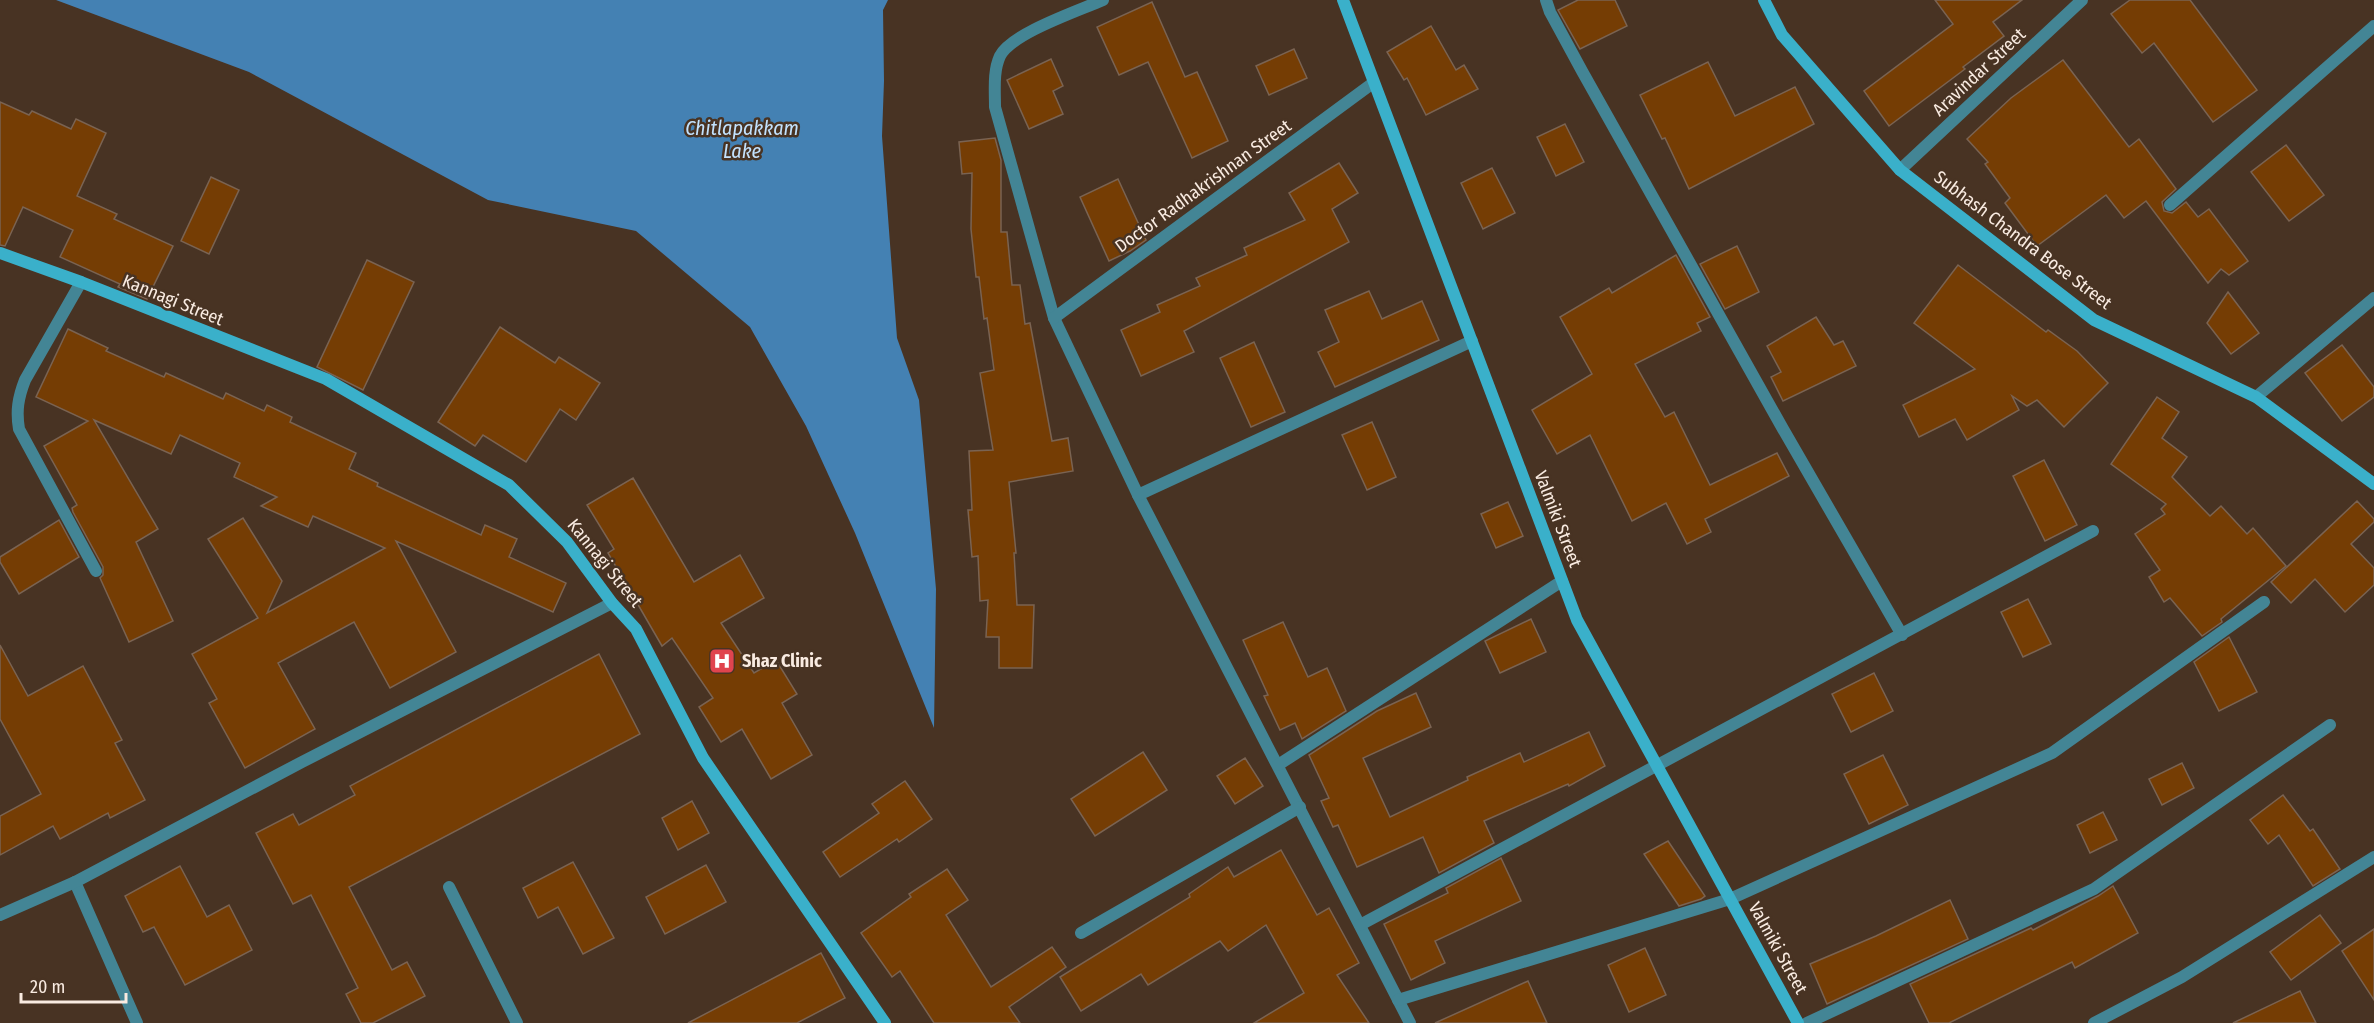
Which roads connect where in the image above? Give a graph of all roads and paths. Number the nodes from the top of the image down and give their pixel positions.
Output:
1 (1103, 0) edge
2 (1343, 0) edge
3 (1546, 0) edge
4 (1764, 0) edge
5 (2082, 0) edge
6 (2374, 26) edge
7 (1373, 83) junction
8 (1900, 170) junction
9 (2170, 205) dead end
10 (0, 253) edge
11 (81, 282) junction
12 (2374, 298) edge
13 (1054, 318) junction
14 (1472, 341) junction
15 (2256, 396) junction
16 (2374, 484) edge
17 (1138, 495) junction
18 (2093, 531) dead end
19 (96, 572) dead end
20 (1562, 581) junction
21 (2264, 602) dead end
22 (612, 603) junction
23 (1902, 635) junction
24 (2330, 725) dead end
25 (1278, 765) junction
26 (1656, 765) junction
27 (1300, 807) junction
28 (2374, 858) edge
29 (75, 882) junction
30 (449, 887) dead end
31 (1730, 899) junction
32 (0, 915) edge
33 (1360, 925) junction
34 (1082, 933) dead end
35 (1398, 1000) junction
36 (137, 1023) edge
37 (517, 1023) edge
38 (885, 1023) edge
39 (1410, 1023) edge
40 (1798, 1023) edge
41 (1807, 1023) edge
42 (2094, 1023) edge

1 - 13 street
2 - 7 street, Valmiki Street
3 - 23 street
4 - 8 street, Subhash Chandra Bose Street
5 - 8 street, Aravindar Street
6 - 9 street
7 - 13 street, Doctor Radhakrishnan Street
7 - 14 street, Valmiki Street
8 - 15 street, Subhash Chandra Bose Street
10 - 11 street, Kannagi Street
11 - 19 street
11 - 22 street, Kannagi Street
12 - 15 street
13 - 17 street
14 - 17 street
14 - 20 street, Valmiki Street
15 - 16 street, Subhash Chandra Bose Street
17 - 25 street
18 - 23 street
20 - 25 street
20 - 26 street, Valmiki Street
21 - 31 street
22 - 29 street
22 - 38 street, Kannagi Street
23 - 26 street
24 - 41 street
25 - 27 street
26 - 31 street, Valmiki Street
26 - 33 street
27 - 33 street
27 - 34 street
28 - 42 street
29 - 32 street
29 - 36 street
30 - 37 street
31 - 35 street
31 - 40 street, Valmiki Street
33 - 35 street
35 - 39 street

